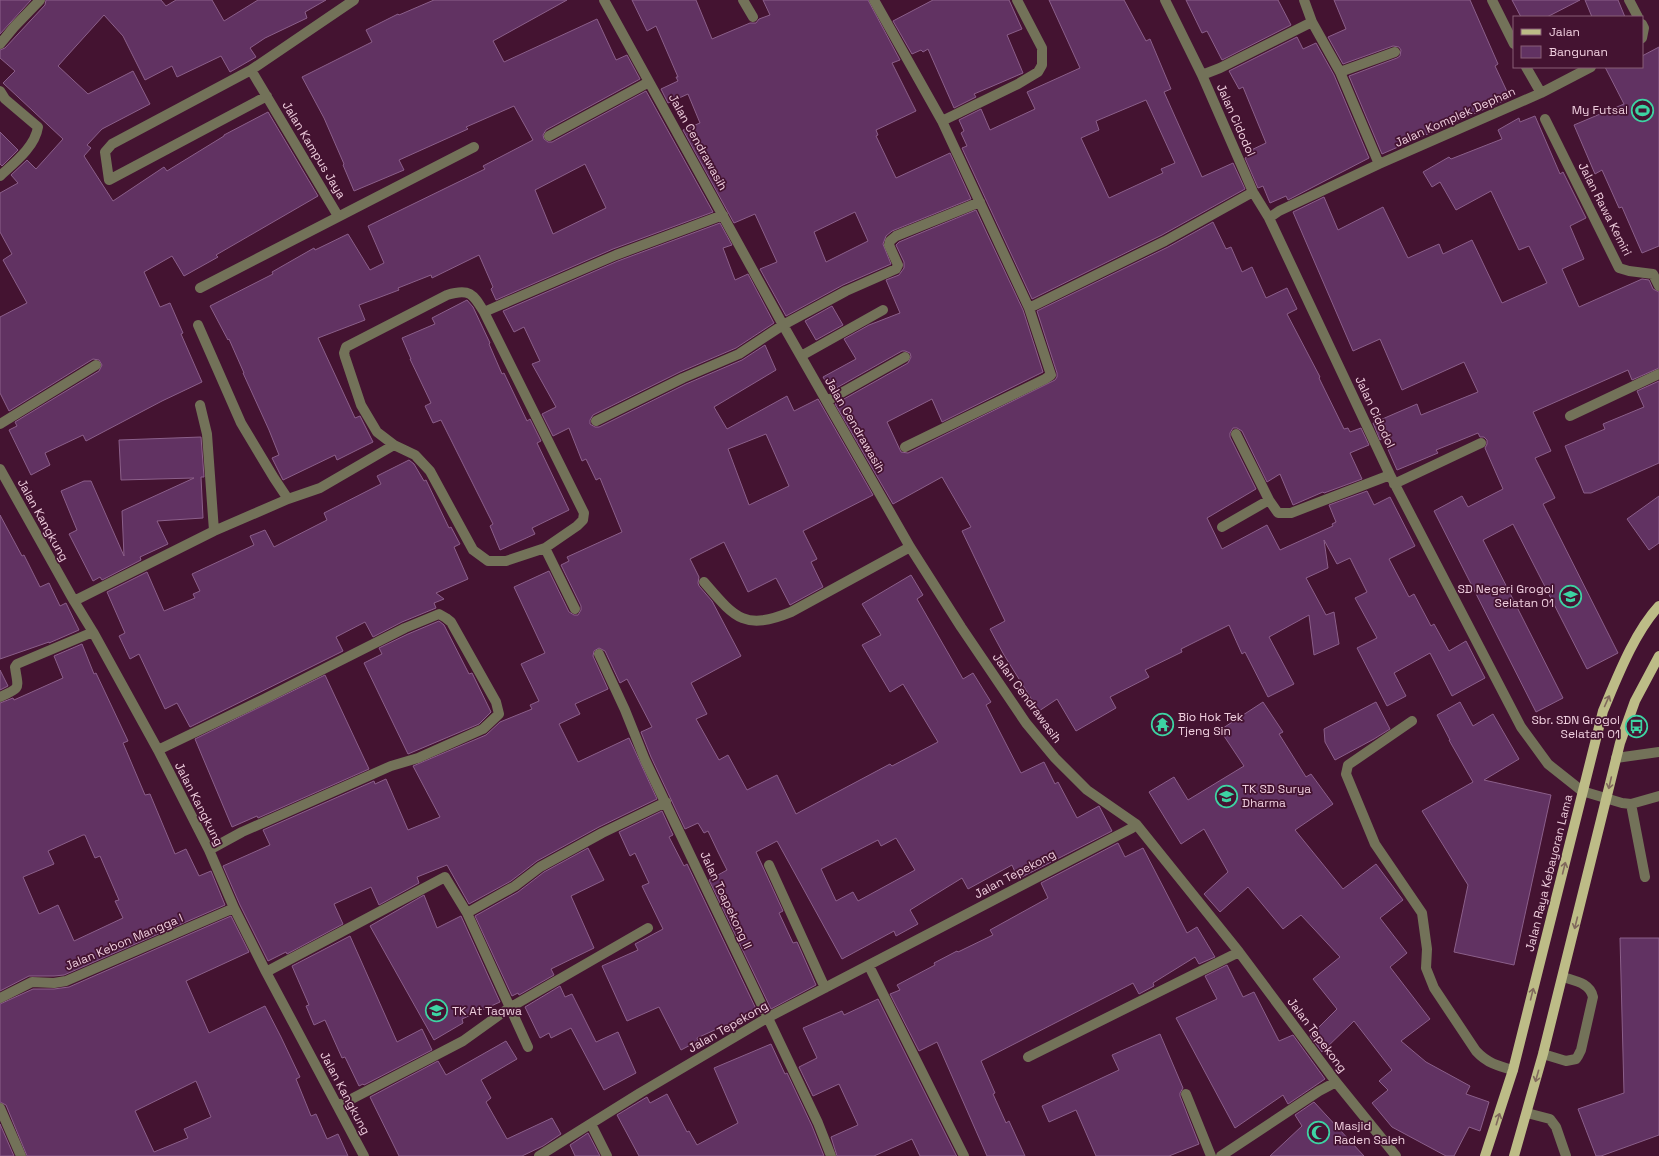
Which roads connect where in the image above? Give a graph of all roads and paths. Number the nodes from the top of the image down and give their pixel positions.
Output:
1 (40, 0) edge
2 (354, 0) edge
3 (604, 0) edge
4 (743, 0) edge
5 (874, 0) edge
6 (1016, 0) edge
7 (1165, 0) edge
8 (1304, 0) edge
9 (1492, 0) edge
10 (1629, 0) edge
11 (1637, 16) edge
12 (753, 17) dead end
13 (1312, 22) junction
14 (1513, 42) edge
15 (0, 44) edge
16 (1395, 52) dead end
17 (1527, 68) edge
18 (1589, 68) edge
19 (251, 70) junction
20 (1340, 72) junction
21 (1202, 75) junction
22 (649, 82) junction
23 (0, 91) edge
24 (1541, 93) junction
25 (267, 96) junction
26 (1545, 119) dead end
27 (942, 121) junction
28 (549, 136) dead end
29 (474, 148) dead end
30 (1379, 164) junction
31 (0, 176) edge
32 (1253, 192) junction
33 (980, 202) junction
34 (338, 216) junction
35 (724, 216) junction
36 (1269, 218) junction
37 (1659, 286) edge
38 (200, 288) dead end
39 (1029, 308) junction
40 (883, 310) dead end
41 (484, 312) junction
42 (198, 325) dead end
43 (783, 325) junction
44 (801, 356) junction
45 (905, 357) dead end
46 (96, 365) dead end
47 (1659, 374) edge
48 (827, 401) junction
49 (200, 405) dead end
50 (1570, 416) dead end
51 (596, 421) dead end
52 (0, 424) edge
53 (1236, 434) dead end
54 (1481, 443) dead end
55 (394, 445) junction
56 (905, 447) dead end
57 (0, 469) edge
58 (1392, 480) junction
59 (288, 499) junction
60 (1269, 500) junction
61 (1222, 527) dead end
62 (214, 531) junction
63 (910, 547) junction
64 (545, 548) junction
65 (704, 582) dead end
66 (74, 601) junction
67 (574, 609) dead end
68 (1658, 609) edge
69 (93, 632) junction
70 (599, 654) dead end
71 (1659, 656) edge
72 (0, 697) edge
73 (1412, 721) dead end
74 (158, 750) junction
75 (1659, 752) edge
76 (1616, 758) junction
77 (1582, 791) junction
78 (1659, 796) edge
79 (1607, 798) junction
80 (666, 802) junction
81 (1631, 804) junction
82 (1136, 824) junction
83 (208, 850) junction
84 (768, 865) dead end
85 (1645, 877) dead end
86 (234, 908) junction
87 (467, 913) junction
88 (648, 928) dead end
89 (1239, 952) junction
90 (869, 966) junction
91 (266, 972) junction
92 (1563, 977) junction
93 (825, 988) junction
94 (0, 998) edge
95 (510, 1007) junction
96 (767, 1018) junction
97 (528, 1047) dead end
98 (1544, 1054) junction
99 (1028, 1057) dead end
100 (1513, 1070) junction
101 (1336, 1082) junction
102 (1186, 1094) dead end
103 (338, 1106) junction
104 (0, 1108) edge
105 (1527, 1113) junction
106 (591, 1124) junction
107 (21, 1156) edge
108 (364, 1156) edge
109 (539, 1156) edge
110 (607, 1156) edge
111 (831, 1156) edge
112 (964, 1156) edge
113 (1211, 1156) edge
114 (1221, 1156) edge
115 (1396, 1156) edge
116 (1485, 1156) edge
117 (1514, 1156) edge
118 (1566, 1156) edge

1 - 15 street
2 - 19 street
3 - 22 street, Jalan Cendrawasih
4 - 12 street
5 - 27 street
6 - 27 street
7 - 21 street, Jalan Cidodol
8 - 13 street
9 - 14 street
10 - 11 street
13 - 20 street
13 - 21 street
16 - 20 street
17 - 24 street
18 - 24 street, Jalan Komplek Dephan
19 - 25 street, Jalan Kampus Jaya
19 - 25 street
20 - 30 street
21 - 32 street, Jalan Cidodol
22 - 28 street
22 - 35 street, Jalan Cendrawasih
23 - 31 street
24 - 30 street, Jalan Komplek Dephan
25 - 34 street, Jalan Kampus Jaya
26 - 37 street, Jalan Rawa Kemiri
27 - 33 street
29 - 34 street
30 - 36 street, Jalan Komplek Dephan
32 - 36 street, Jalan Cidodol
32 - 39 street
33 - 39 street
33 - 43 street
34 - 38 street, Jalan Kampus Jaya
35 - 41 street
35 - 43 street, Jalan Cendrawasih
36 - 58 street, Jalan Cidodol
39 - 56 street
40 - 44 street
41 - 55 street
41 - 64 street
42 - 59 street
43 - 44 street, Jalan Cendrawasih
43 - 51 street
44 - 48 street, Jalan Cendrawasih
45 - 48 street
46 - 52 street
47 - 50 street
48 - 63 street, Jalan Cendrawasih
49 - 62 street
53 - 60 street
54 - 58 street
55 - 59 street
55 - 64 street
57 - 66 street, Jalan Kangkung
58 - 60 street
58 - 77 street, Jalan Cidodol
59 - 62 street
60 - 61 street
62 - 66 street
63 - 65 street
63 - 82 street, Jalan Cendrawasih
64 - 67 street
66 - 69 street, Jalan Kangkung
77 -> 68 main road, Jalan Raya Kebayoran Lama
69 - 72 street
69 - 74 street, Jalan Kangkung
70 - 80 street, Jalan Toapekong II
71 - 76 main road
73 - 100 street
74 - 83 street, Jalan Kangkung
74 - 83 street
75 - 76 street
76 -> 79 main road
77 - 79 street, Jalan Cidodol
100 -> 77 main road, Jalan Raya Kebayoran Lama
78 - 81 street
79 - 81 street, Jalan Cidodol
79 -> 92 main road
80 - 87 street
80 - 96 street, Jalan Toapekong II
81 - 85 street
82 - 89 street, Jalan Tepekong
82 - 90 street, Jalan Tepekong
83 - 86 street, Jalan Kangkung
84 - 93 street
86 - 91 street, Jalan Kangkung
86 - 94 street, Jalan Kebon Mangga I
87 - 91 street
87 - 95 street
88 - 95 street
89 - 99 street
89 - 101 street, Jalan Tepekong
90 - 93 street, Jalan Tepekong
90 - 112 street
91 - 103 street, Jalan Kangkung
92 - 98 main road
92 - 98 street
93 - 96 street, Jalan Tepekong
95 - 97 street
95 - 103 street
96 - 106 street, Jalan Tepekong
96 - 111 street, Jalan Toapekong II
98 -> 105 main road
116 -> 100 main road, Jalan Raya Kebayoran Lama
101 - 114 street
101 - 115 street, Jalan Tepekong
102 - 113 street
103 - 108 street, Jalan Kangkung
104 - 107 street
105 - 117 main road
105 - 118 street
106 - 109 street, Jalan Tepekong
106 - 110 street

